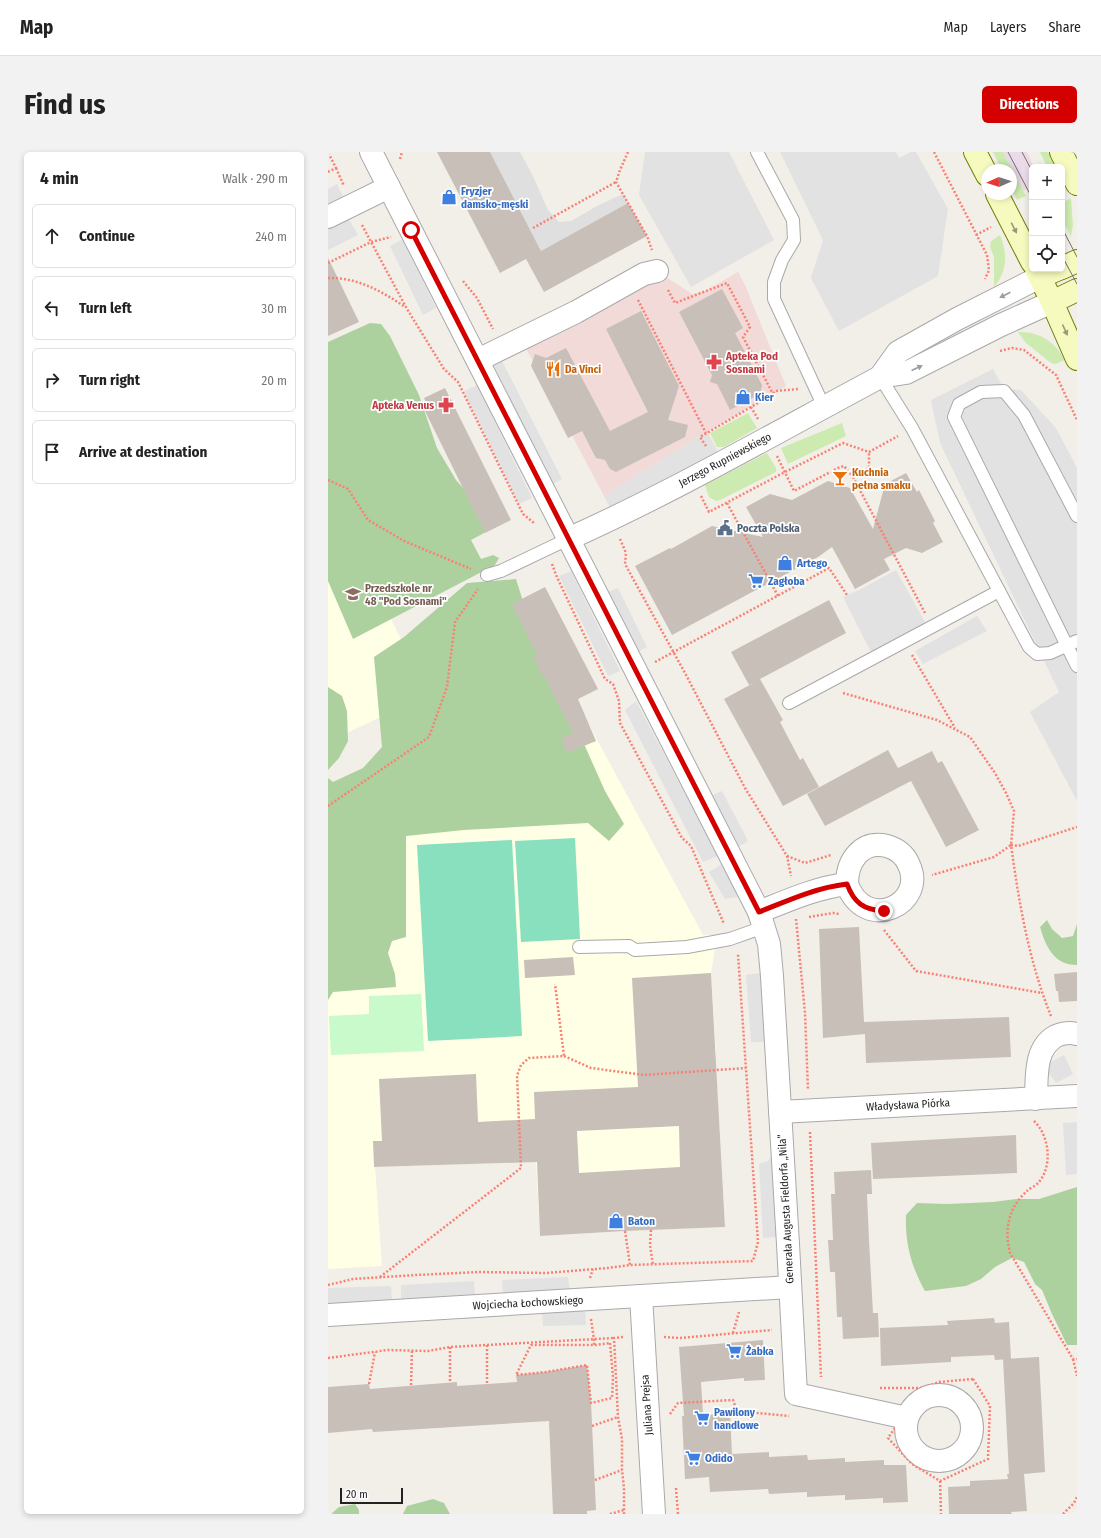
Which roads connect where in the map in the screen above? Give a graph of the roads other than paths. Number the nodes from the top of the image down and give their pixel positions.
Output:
1 (371, 152) edge
2 (757, 152) edge
3 (975, 152) edge
4 (1061, 152) edge
5 (981, 164) edge
6 (1077, 184) edge
7 (389, 187) junction
8 (1001, 200) edge
9 (328, 218) edge
10 (1029, 247) edge
11 (1077, 261) edge
12 (1065, 267) edge
13 (657, 271) road end
14 (1037, 272) edge
15 (1043, 272) edge
16 (1077, 290) edge
17 (1052, 302) junction
18 (1077, 359) edge
19 (478, 360) junction
20 (880, 377) junction
21 (824, 407) junction
22 (1077, 516) edge
23 (568, 539) junction
24 (487, 575) road end
25 (999, 591) junction
26 (1072, 644) edge
27 (1077, 666) edge
28 (789, 703) dead end
29 (847, 884) junction
30 (761, 919) junction
31 (579, 947) dead end
32 (1068, 1034) edge
33 (1077, 1096) edge
34 (1033, 1107) junction
35 (780, 1112) junction
36 (790, 1287) junction
37 (641, 1296) junction
38 (328, 1315) edge
39 (905, 1418) road end
40 (654, 1514) edge

1 - 7 street, Generała Augusta Fieldorfa „Nila”
2 - 21 lane
3 - 5 street
4 - 6 street
7 - 9 street
7 - 19 street, Generała Augusta Fieldorfa „Nila”
8 -> 10 street
11 - 12 street
13 - 19 street
14 -> 20 street, Jerzego Rupniewskiego
15 - 17 street
16 - 17 street
17 -> 18 street
20 -> 17 street, Jerzego Rupniewskiego
19 - 23 street, Generała Augusta Fieldorfa „Nila”
20 - 21 street, Jerzego Rupniewskiego
20 - 25 lane
21 - 23 street, Jerzego Rupniewskiego
22 - 26 lane
23 - 24 lane
23 - 30 street, Generała Augusta Fieldorfa „Nila”
25 - 26 lane
25 - 28 lane
26 - 27 lane
29 - 29 street
29 - 30 street
30 - 31 lane
30 - 35 street, Generała Augusta Fieldorfa „Nila”
32 - 34 street
33 - 34 street, Władysława Piórka
34 - 35 street, Władysława Piórka
35 - 36 street, Generała Augusta Fieldorfa „Nila”
36 - 37 street, Wojciecha Łochowskiego
36 - 39 street, Generała Augusta Fieldorfa „Nila”
37 - 38 street, Wojciecha Łochowskiego
37 - 40 street, Juliana Prejsa

